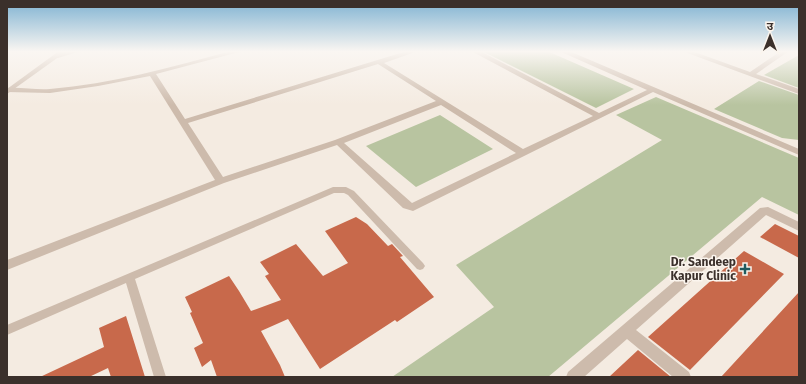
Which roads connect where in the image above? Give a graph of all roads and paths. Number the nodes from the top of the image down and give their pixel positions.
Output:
1 (40, 69) edge
2 (172, 69) edge
3 (357, 69) edge
4 (390, 69) edge
5 (507, 69) edge
6 (602, 69) edge
7 (736, 69) edge
8 (759, 69) edge
9 (152, 74) junction
10 (751, 74) junction
11 (652, 90) junction
12 (8, 91) edge
13 (799, 92) edge
14 (442, 102) junction
15 (599, 116) junction
16 (184, 122) junction
17 (338, 142) junction
18 (799, 152) edge
19 (523, 153) junction
20 (221, 181) junction
21 (799, 227) edge
22 (7, 265) edge
23 (420, 266) dead end
24 (129, 277) junction
25 (7, 330) edge
26 (626, 330) junction
27 (160, 377) edge
28 (572, 377) edge
29 (684, 377) edge

1 - 12 street
2 - 9 street
3 - 16 street
4 - 14 street
5 - 15 street
6 - 11 street
7 - 10 street
8 - 10 street
9 - 12 street
9 - 16 street
10 - 13 street
11 - 15 street
11 - 18 street
14 - 17 street
14 - 19 street
15 - 19 street
16 - 20 street
17 - 19 street
17 - 20 street
20 - 22 street
21 - 26 street
23 - 24 lane
24 - 25 lane
24 - 27 lane
26 - 28 street
26 - 29 street

